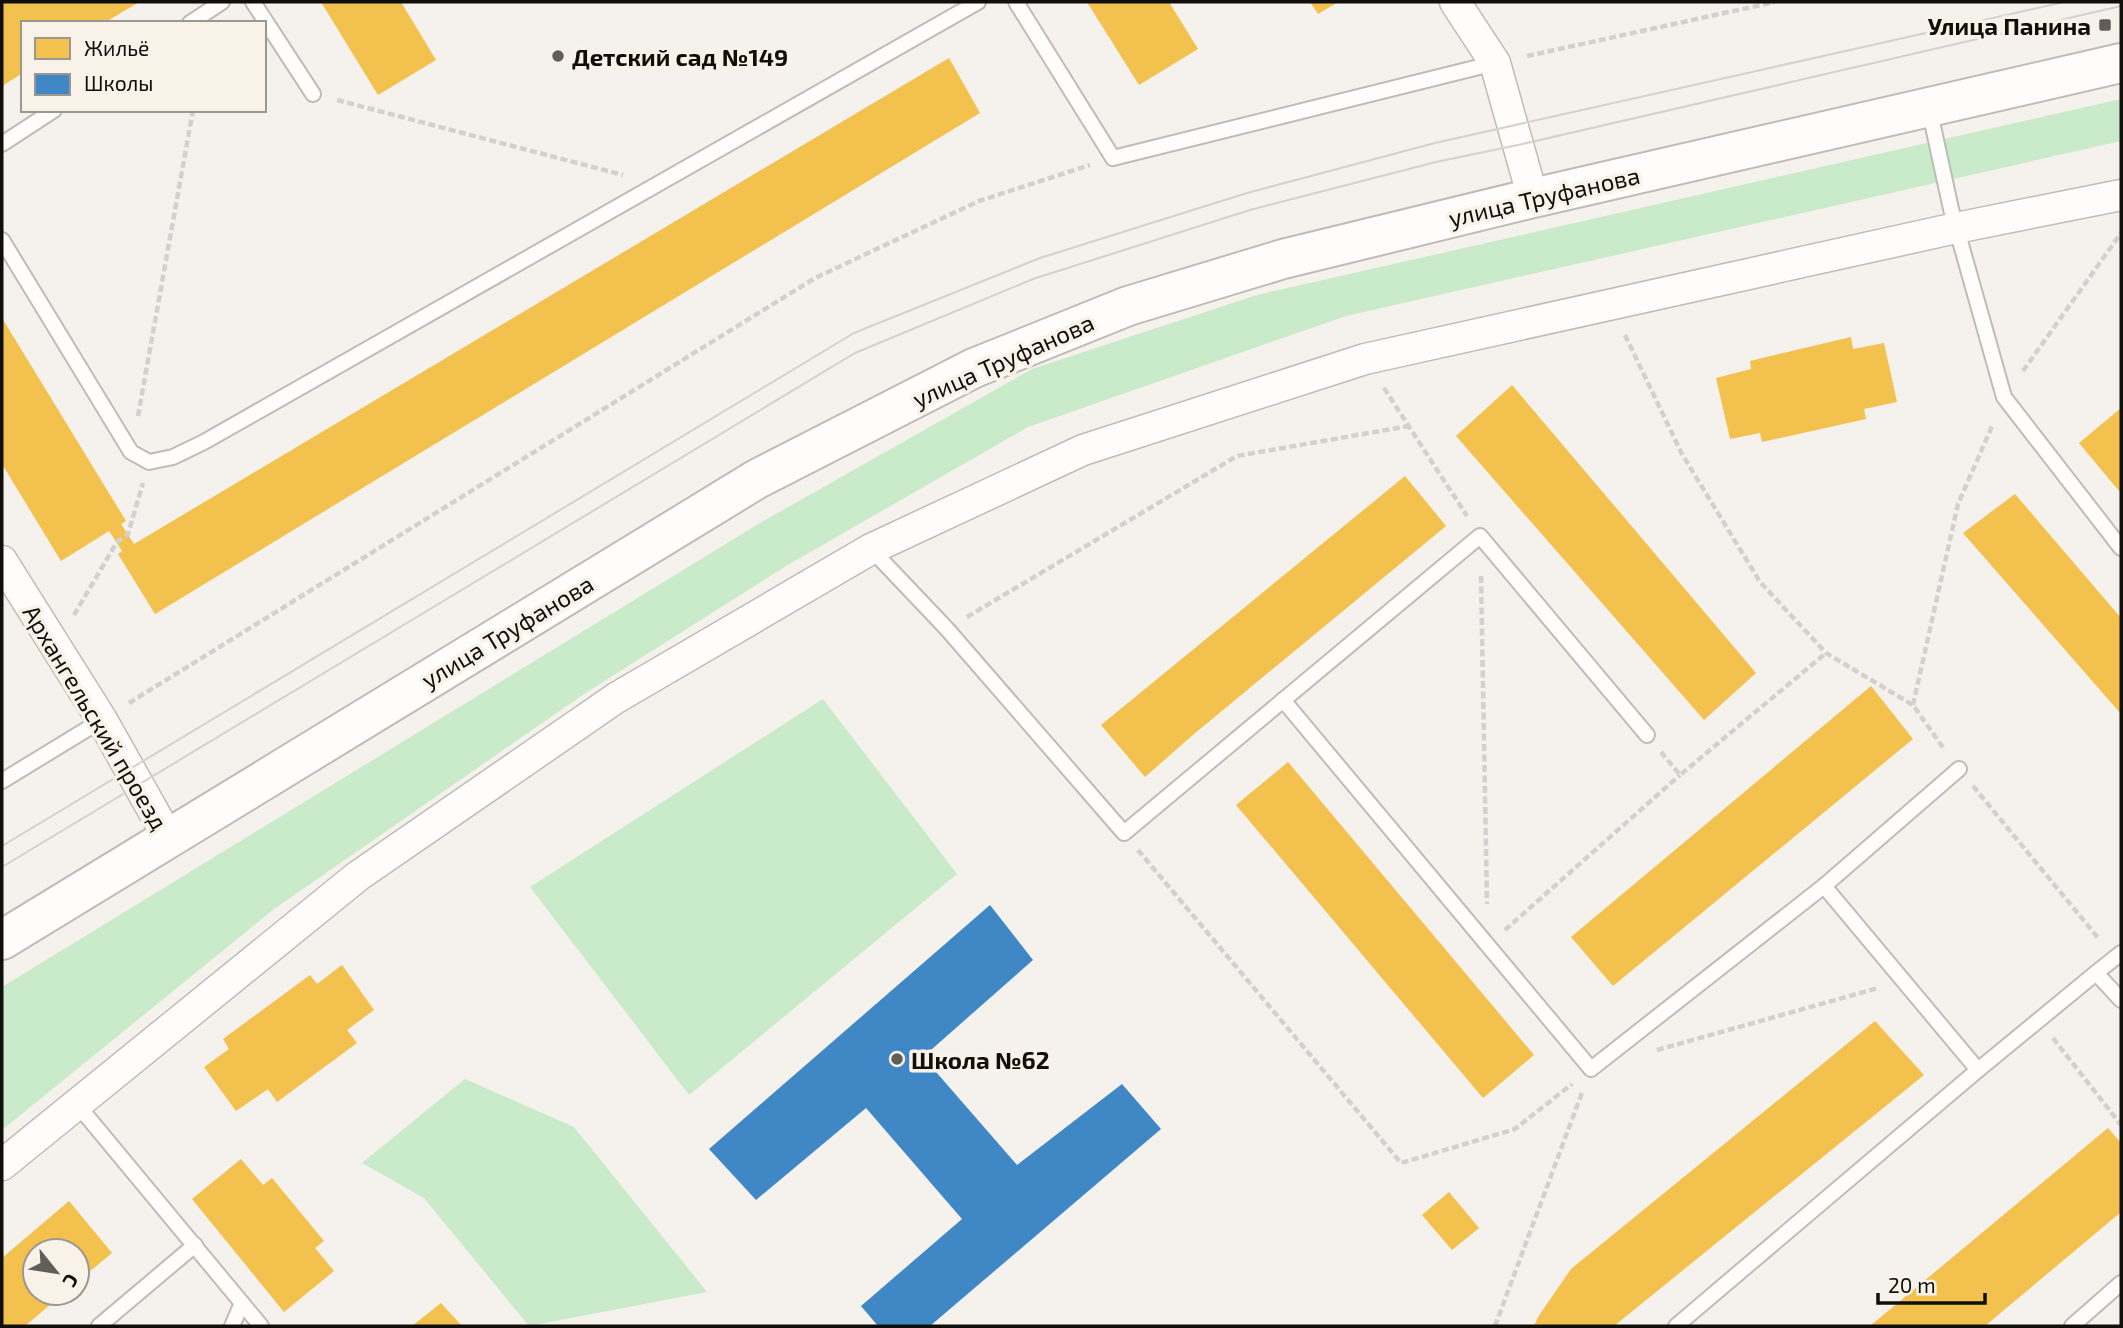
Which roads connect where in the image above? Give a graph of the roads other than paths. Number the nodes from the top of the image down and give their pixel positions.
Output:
1 (222, 2) edge
2 (253, 2) edge
3 (978, 2) edge
4 (1016, 2) edge
5 (1455, 2) edge
6 (193, 21) edge
7 (265, 21) edge
8 (266, 22) edge
9 (1495, 63) junction
10 (2121, 63) edge
11 (313, 94) road end
12 (1928, 106) junction
13 (51, 112) edge
14 (2, 144) edge
15 (2121, 195) edge
16 (1533, 198) junction
17 (1956, 228) junction
18 (2, 240) edge
19 (2121, 524) edge
20 (2109, 534) junction
21 (2121, 548) edge
22 (871, 549) junction
23 (2, 561) edge
24 (1283, 700) junction
25 (102, 720) junction
26 (1647, 735) road end
27 (1959, 769) road end
28 (2, 781) edge
29 (169, 839) junction
30 (1824, 886) junction
31 (2, 940) edge
32 (2118, 956) edge
33 (2096, 973) junction
34 (2121, 1000) edge
35 (1978, 1070) junction
36 (76, 1103) junction
37 (2, 1165) edge
38 (195, 1245) junction
39 (2121, 1283) edge
40 (242, 1303) junction
41 (99, 1326) edge
42 (232, 1326) edge
43 (261, 1326) edge
44 (1676, 1326) edge
45 (2072, 1326) edge

1 - 6 lane
2 - 7 lane
3 - 18 lane
4 - 9 lane
5 - 9 street
8 - 11 lane
9 - 16 street
10 - 12 street, улица Труфанова
12 - 16 street, улица Труфанова
12 - 17 lane
13 - 14 lane
15 - 17 street
16 - 29 street, улица Труфанова
17 - 20 lane
17 - 22 street
19 - 20 lane
20 - 21 lane
22 - 24 lane
22 - 36 street
23 - 25 street, Архангельский проезд
24 - 26 lane
24 - 30 lane
25 - 28 lane
25 - 29 street, Архангельский проезд
27 - 30 lane
29 - 31 street, улица Труфанова
30 - 35 lane
32 - 33 lane
33 - 34 lane
33 - 35 lane
35 - 44 lane
36 - 37 street
36 - 38 lane
38 - 40 lane
38 - 41 lane
39 - 45 lane
40 - 42 lane
40 - 43 lane

